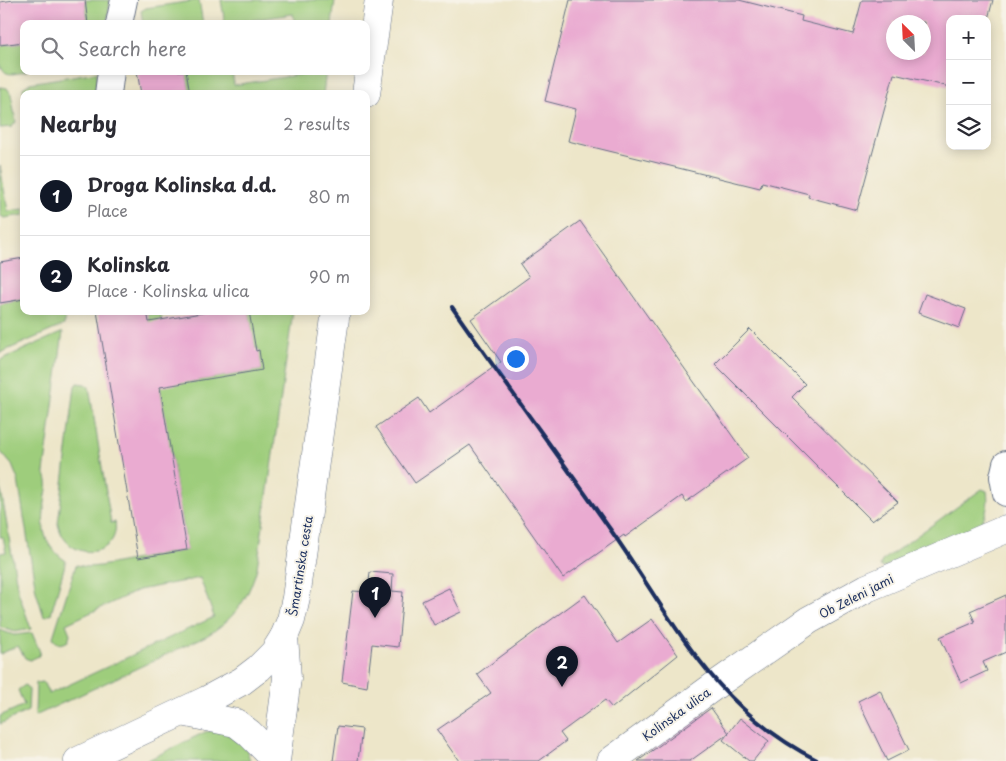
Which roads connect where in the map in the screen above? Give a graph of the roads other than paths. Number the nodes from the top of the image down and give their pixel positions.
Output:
1 (124, 0) edge
2 (379, 0) edge
3 (120, 20) edge
4 (370, 65) edge
5 (110, 75) edge
6 (369, 75) edge
7 (109, 90) edge
8 (367, 90) edge
9 (335, 315) edge
10 (1006, 529) edge
11 (284, 637) junction
12 (718, 684) joint
13 (182, 712) junction
14 (78, 761) edge
15 (276, 761) edge
16 (611, 761) edge

1 - 3 street
2 - 4 street
5 - 7 street
6 - 8 street
9 - 11 street, Šmartinska cesta
10 - 12 street, Ob Zeleni jami
11 - 13 street, Šmartinska cesta
11 - 15 street
12 - 16 street, Kolinska ulica
13 - 14 street, Šmartinska cesta
13 - 15 street

